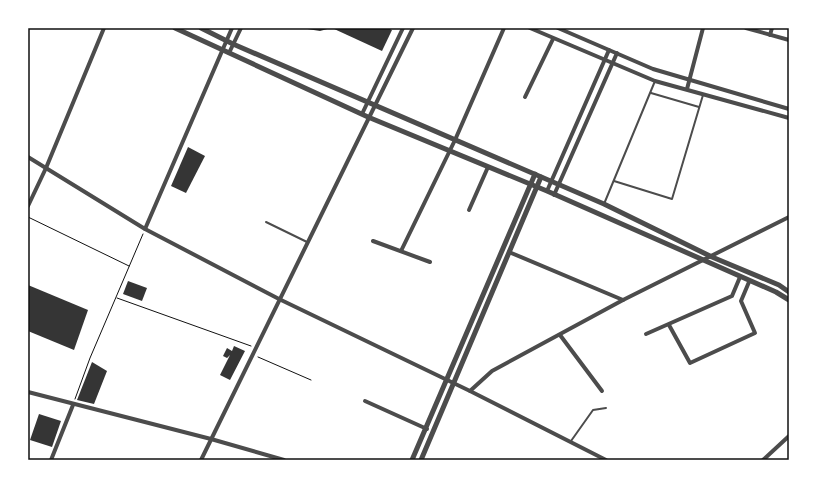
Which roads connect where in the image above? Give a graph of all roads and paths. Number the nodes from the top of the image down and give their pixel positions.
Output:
1 (104, 28) edge
2 (175, 28) edge
3 (201, 28) edge
4 (232, 28) edge
5 (241, 28) edge
6 (403, 28) edge
7 (413, 28) edge
8 (504, 28) edge
9 (530, 28) edge
10 (558, 28) edge
11 (703, 28) edge
12 (746, 28) edge
13 (772, 28) edge
14 (770, 35) junction
15 (553, 39) junction
16 (226, 40) junction
17 (789, 40) edge
18 (234, 44) junction
19 (222, 50) junction
20 (609, 50) junction
21 (229, 53) junction
22 (617, 53) junction
23 (604, 60) junction
24 (612, 63) junction
25 (689, 80) junction
26 (655, 82) junction
27 (687, 89) junction
28 (651, 93) junction
29 (704, 94) junction
30 (525, 97) dead end
31 (368, 102) junction
32 (375, 105) junction
33 (699, 107) junction
34 (789, 109) edge
35 (362, 114) junction
36 (368, 117) junction
37 (789, 118) edge
38 (455, 140) junction
39 (449, 150) junction
40 (28, 157) edge
41 (488, 167) junction
42 (46, 168) junction
43 (535, 174) junction
44 (541, 177) junction
45 (614, 181) junction
46 (552, 182) junction
47 (531, 184) junction
48 (559, 185) junction
49 (537, 187) junction
50 (547, 191) junction
51 (554, 195) junction
52 (604, 204) junction
53 (28, 206) edge
54 (469, 210) dead end
55 (28, 217) edge
56 (789, 217) edge
57 (266, 222) dead end
58 (145, 229) junction
59 (373, 241) dead end
60 (307, 242) junction
61 (401, 251) junction
62 (509, 252) junction
63 (712, 257) junction
64 (430, 262) dead end
65 (703, 262) junction
66 (130, 266) junction
67 (740, 277) junction
68 (749, 282) junction
69 (789, 292) edge
70 (732, 296) junction
71 (116, 298) junction
72 (280, 299) junction
73 (623, 300) junction
74 (789, 300) edge
75 (741, 301) junction
76 (669, 324) junction
77 (646, 334) dead end
78 (560, 335) junction
79 (257, 348) junction
80 (254, 355) junction
81 (311, 380) dead end
82 (447, 380) junction
83 (455, 384) junction
84 (602, 390) dead end
85 (470, 391) junction
86 (28, 392) edge
87 (365, 401) dead end
88 (73, 405) junction
89 (606, 408) dead end
90 (427, 429) junction
91 (789, 436) edge
92 (211, 439) junction
93 (570, 442) junction
94 (51, 460) edge
95 (201, 460) edge
96 (284, 460) edge
97 (412, 460) edge
98 (421, 460) edge
99 (606, 460) edge
100 (763, 460) edge

1 - 42 street
2 - 19 street
3 - 16 street
4 - 16 street
5 - 18 street
6 - 31 street
7 - 32 street
8 - 38 street
9 - 15 street
10 - 20 street
11 - 25 street
12 - 14 street
13 - 14 street
14 - 17 street
15 - 23 street
15 - 30 street
16 - 18 street
16 - 19 street
18 - 21 street
18 - 31 street
19 - 21 street
19 - 58 street
20 - 22 street
20 - 23 street
21 - 35 street
22 - 24 street
22 - 25 street
23 - 24 street
23 - 46 street
24 - 26 street
24 - 48 street
25 - 27 street
25 - 34 street
26 - 27 street
26 - 28 lane
27 - 29 street
28 - 33 lane
28 - 45 lane
29 - 33 lane
29 - 37 street
31 - 32 street
31 - 35 street
32 - 36 street
32 - 38 street
33 - 45 lane
35 - 36 street
36 - 39 street
36 - 60 street
38 - 39 street
38 - 43 street
39 - 41 street
39 - 61 street
40 - 42 street
41 - 47 street
41 - 54 street
42 - 53 street
42 - 58 street
43 - 44 street
43 - 47 street
44 - 46 street
44 - 49 street
45 - 52 lane
46 - 48 street
46 - 50 street
47 - 49 street
47 - 82 street
48 - 51 street
48 - 52 street
49 - 50 street
49 - 62 street
50 - 51 street
51 - 65 street
52 - 63 street
55 - 66 path
56 - 63 street
57 - 60 lane
58 - 66 path
58 - 72 street
59 - 61 street
60 - 72 street
61 - 64 street
62 - 73 street
62 - 83 street
63 - 65 street
63 - 69 street
65 - 67 street
65 - 73 street
66 - 71 path
67 - 68 street
67 - 70 street
68 - 74 street
68 - 75 street
70 - 75 street
70 - 76 street
71 - 79 path
71 - 88 path
72 - 79 street
72 - 82 street
73 - 78 street
75 - 76 street
76 - 77 street
78 - 84 street
78 - 85 street
79 - 80 street
80 - 81 path
80 - 92 street
82 - 83 street
82 - 90 street
83 - 85 street
83 - 98 street
85 - 93 street
86 - 88 street
87 - 90 street
88 - 92 street
88 - 94 street
89 - 93 lane
90 - 97 street
91 - 100 street
92 - 95 street
92 - 96 street
93 - 99 street

